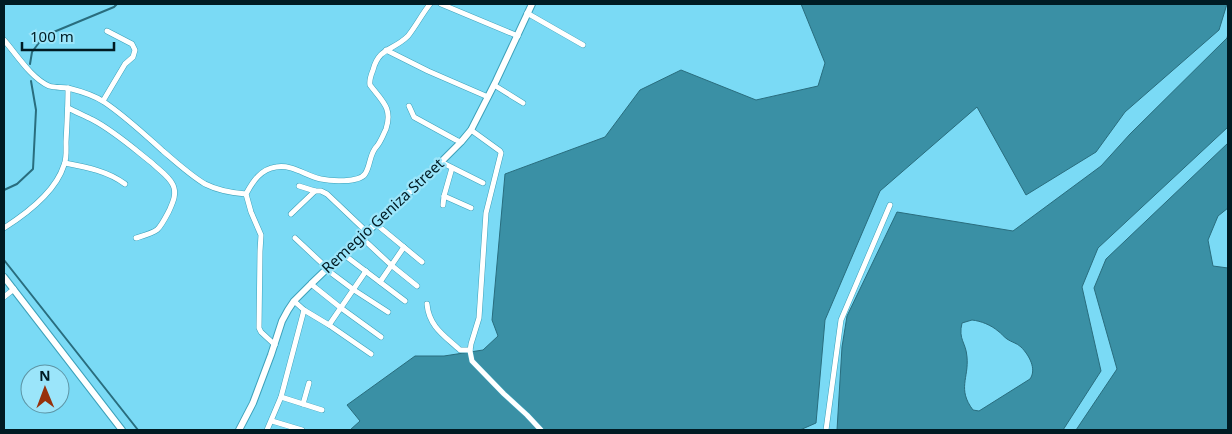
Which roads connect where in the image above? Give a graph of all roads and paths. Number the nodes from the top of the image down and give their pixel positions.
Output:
1 (428, 4) edge
2 (441, 4) edge
3 (532, 4) edge
4 (528, 13) junction
5 (107, 31) dead end
6 (518, 36) junction
7 (4, 40) edge
8 (583, 45) dead end
9 (386, 50) junction
10 (494, 85) junction
11 (68, 88) junction
12 (488, 97) junction
13 (103, 101) junction
14 (523, 103) dead end
15 (409, 106) dead end
16 (68, 108) junction
17 (471, 130) junction
18 (461, 142) junction
19 (441, 162) junction
20 (65, 163) junction
21 (452, 168) junction
22 (483, 183) dead end
23 (125, 184) dead end
24 (299, 186) dead end
25 (316, 192) junction
26 (246, 194) junction
27 (444, 196) junction
28 (890, 204) dead end
29 (443, 205) dead end
30 (471, 208) dead end
31 (292, 214) dead end
32 (376, 224) junction
33 (4, 228) edge
34 (367, 232) junction
35 (361, 237) junction
36 (136, 238) dead end
37 (295, 238) dead end
38 (404, 247) junction
39 (343, 254) junction
40 (422, 262) dead end
41 (391, 265) junction
42 (327, 269) junction
43 (366, 271) junction
44 (4, 277) edge
45 (380, 282) junction
46 (311, 284) junction
47 (417, 286) dead end
48 (14, 289) junction
49 (354, 290) junction
50 (4, 297) edge
51 (294, 301) junction
52 (405, 301) dead end
53 (427, 304) dead end
54 (341, 308) junction
55 (304, 310) junction
56 (388, 312) dead end
57 (329, 325) junction
58 (381, 338) dead end
59 (274, 345) junction
60 (470, 350) junction
61 (371, 354) dead end
62 (309, 383) dead end
63 (280, 397) junction
64 (302, 404) junction
65 (322, 410) dead end
66 (272, 421) junction
67 (293, 429) edge
68 (122, 430) edge
69 (239, 430) edge
70 (267, 430) edge
71 (302, 430) edge
72 (541, 430) edge
73 (826, 430) edge

1 - 9 street
2 - 6 street
3 - 4 street, Remegio Geniza Street
4 - 6 street, Remegio Geniza Street
4 - 8 street
5 - 13 street
6 - 10 street, Remegio Geniza Street
7 - 11 street
9 - 12 street
9 - 26 street
10 - 12 street, Remegio Geniza Street
10 - 14 street
11 - 13 street
11 - 16 street
12 - 17 street, Remegio Geniza Street
13 - 26 street
15 - 18 street
16 - 20 street
16 - 36 street
17 - 18 street, Remegio Geniza Street
17 - 60 street
18 - 19 street, Remegio Geniza Street
19 - 21 street
19 - 32 street, Remegio Geniza Street
20 - 23 street
20 - 33 street
21 - 22 street
21 - 27 street
24 - 25 street
25 - 31 street
25 - 34 street
26 - 59 street
27 - 29 street
27 - 30 street
28 - 73 street
32 - 34 street, Remegio Geniza Street
32 - 38 street
34 - 35 street, Remegio Geniza Street
35 - 39 street, Remegio Geniza Street
35 - 41 street
37 - 42 street
38 - 40 street
38 - 41 street
39 - 42 street, Remegio Geniza Street
39 - 43 street
41 - 45 street
41 - 47 street
42 - 46 street, Remegio Geniza Street
42 - 49 street
43 - 45 street
43 - 49 street
44 - 48 street
45 - 52 street
46 - 51 street, Remegio Geniza Street
46 - 54 street
48 - 50 street
48 - 68 street
49 - 54 street
49 - 56 street
51 - 55 street
51 - 59 street, Remegio Geniza Street
53 - 60 street
54 - 57 street
54 - 58 street
55 - 57 street
55 - 63 street
57 - 61 street
59 - 69 street, Remegio Geniza Street
60 - 72 street
62 - 64 street
63 - 64 street
63 - 66 street
64 - 65 street
66 - 67 street
66 - 70 street
67 - 71 street

